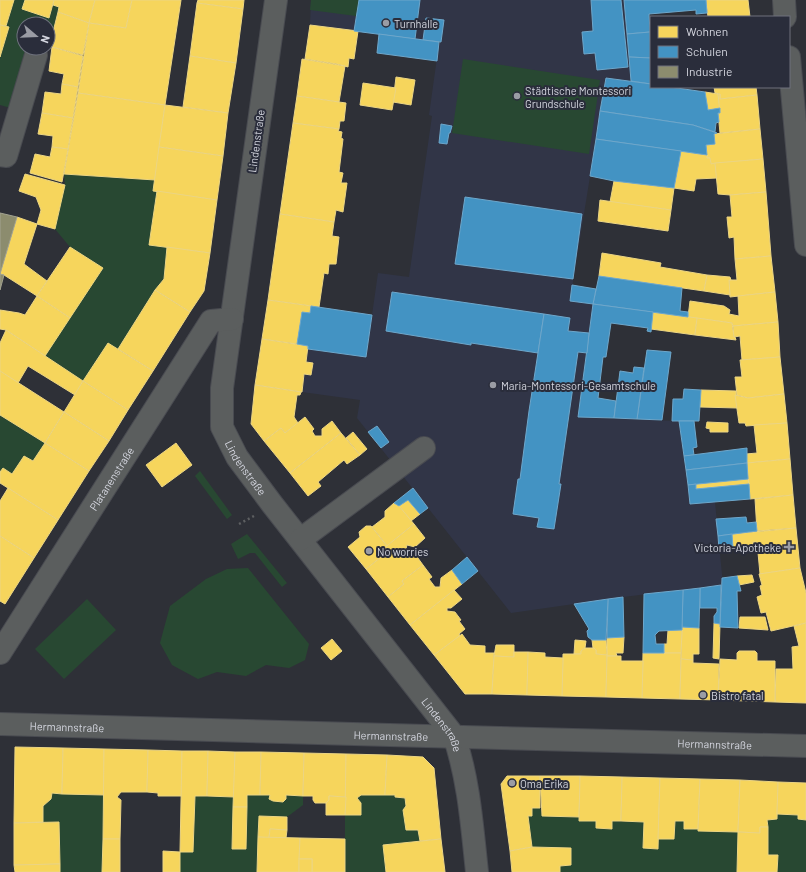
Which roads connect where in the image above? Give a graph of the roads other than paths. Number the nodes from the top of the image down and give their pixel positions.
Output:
1 (276, 0) edge
2 (784, 0) edge
3 (785, 16) edge
4 (36, 56) edge
5 (790, 68) edge
6 (0, 155) edge
7 (806, 245) edge
8 (232, 319) junction
9 (424, 448) dead end
10 (301, 539) junction
11 (0, 652) edge
12 (0, 724) edge
13 (454, 736) junction
14 (806, 746) edge
15 (477, 872) edge

1 - 8 street, Lindenstraße
2 - 3 street
4 - 6 street
5 - 7 street
8 - 10 street, Lindenstraße
8 - 11 street, Platanenstraße
9 - 10 street
10 - 13 street, Lindenstraße
12 - 13 street, Hermannstraße
13 - 14 street, Hermannstraße
13 - 15 street, Lindenstraße

